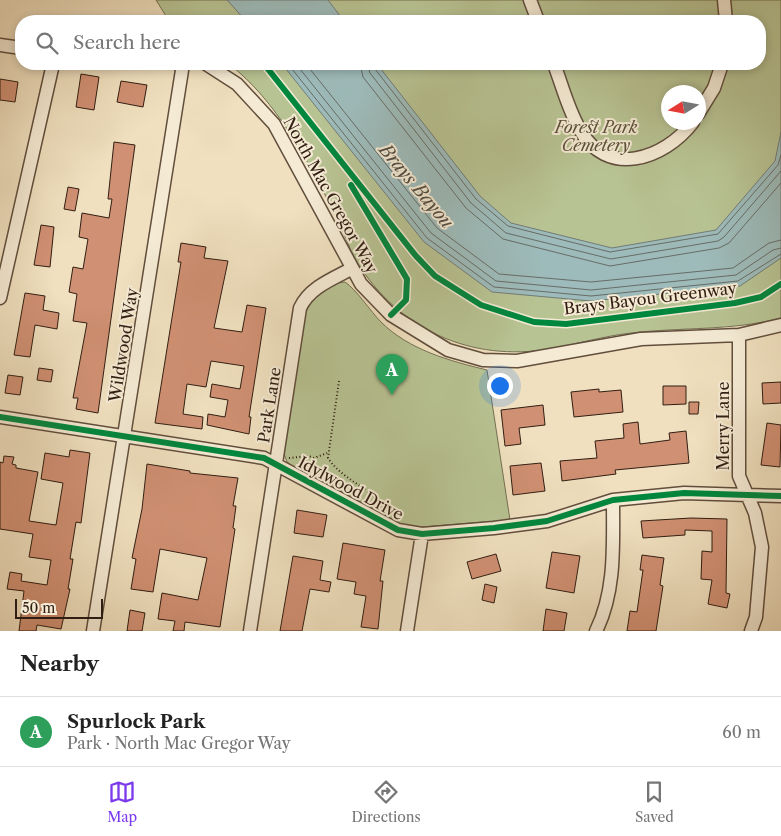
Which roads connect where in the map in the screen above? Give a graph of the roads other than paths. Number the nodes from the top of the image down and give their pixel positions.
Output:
1 (530, 0) edge
2 (724, 0) edge
3 (536, 15) edge
4 (725, 15) edge
5 (0, 45) edge
6 (15, 47) edge
7 (52, 70) edge
8 (182, 70) edge
9 (215, 70) edge
10 (556, 70) edge
11 (720, 70) edge
12 (706, 101) edge
13 (687, 130) edge
14 (351, 269) junction
15 (0, 298) edge
16 (781, 325) edge
17 (740, 335) junction
18 (0, 417) edge
19 (124, 436) junction
20 (281, 461) junction
21 (747, 494) junction
22 (781, 496) edge
23 (613, 500) junction
24 (422, 534) junction
25 (93, 631) edge
26 (250, 631) edge
27 (407, 631) edge
28 (596, 631) edge
29 (751, 631) edge

1 - 3 street
2 - 4 street
5 - 6 street
7 - 15 street
8 - 19 street, Wildwood Way
9 - 14 street, North Mac Gregor Way
10 - 13 street
11 - 12 street
14 - 17 street, North Mac Gregor Way
14 - 20 street, Park Lane
16 - 17 street, North Mac Gregor Way
17 - 21 street, Merry Lane
18 - 19 street, Idylwood Drive
19 - 20 street, Idylwood Drive
19 - 25 street, Wildwood Way
20 - 24 street, Idylwood Drive
20 - 26 street, Park Lane
21 - 22 street, Idylwood Drive
21 - 23 street, Idylwood Drive
21 - 29 street, Merry Lane
23 - 24 street, Idylwood Drive
23 - 28 street
24 - 27 street

